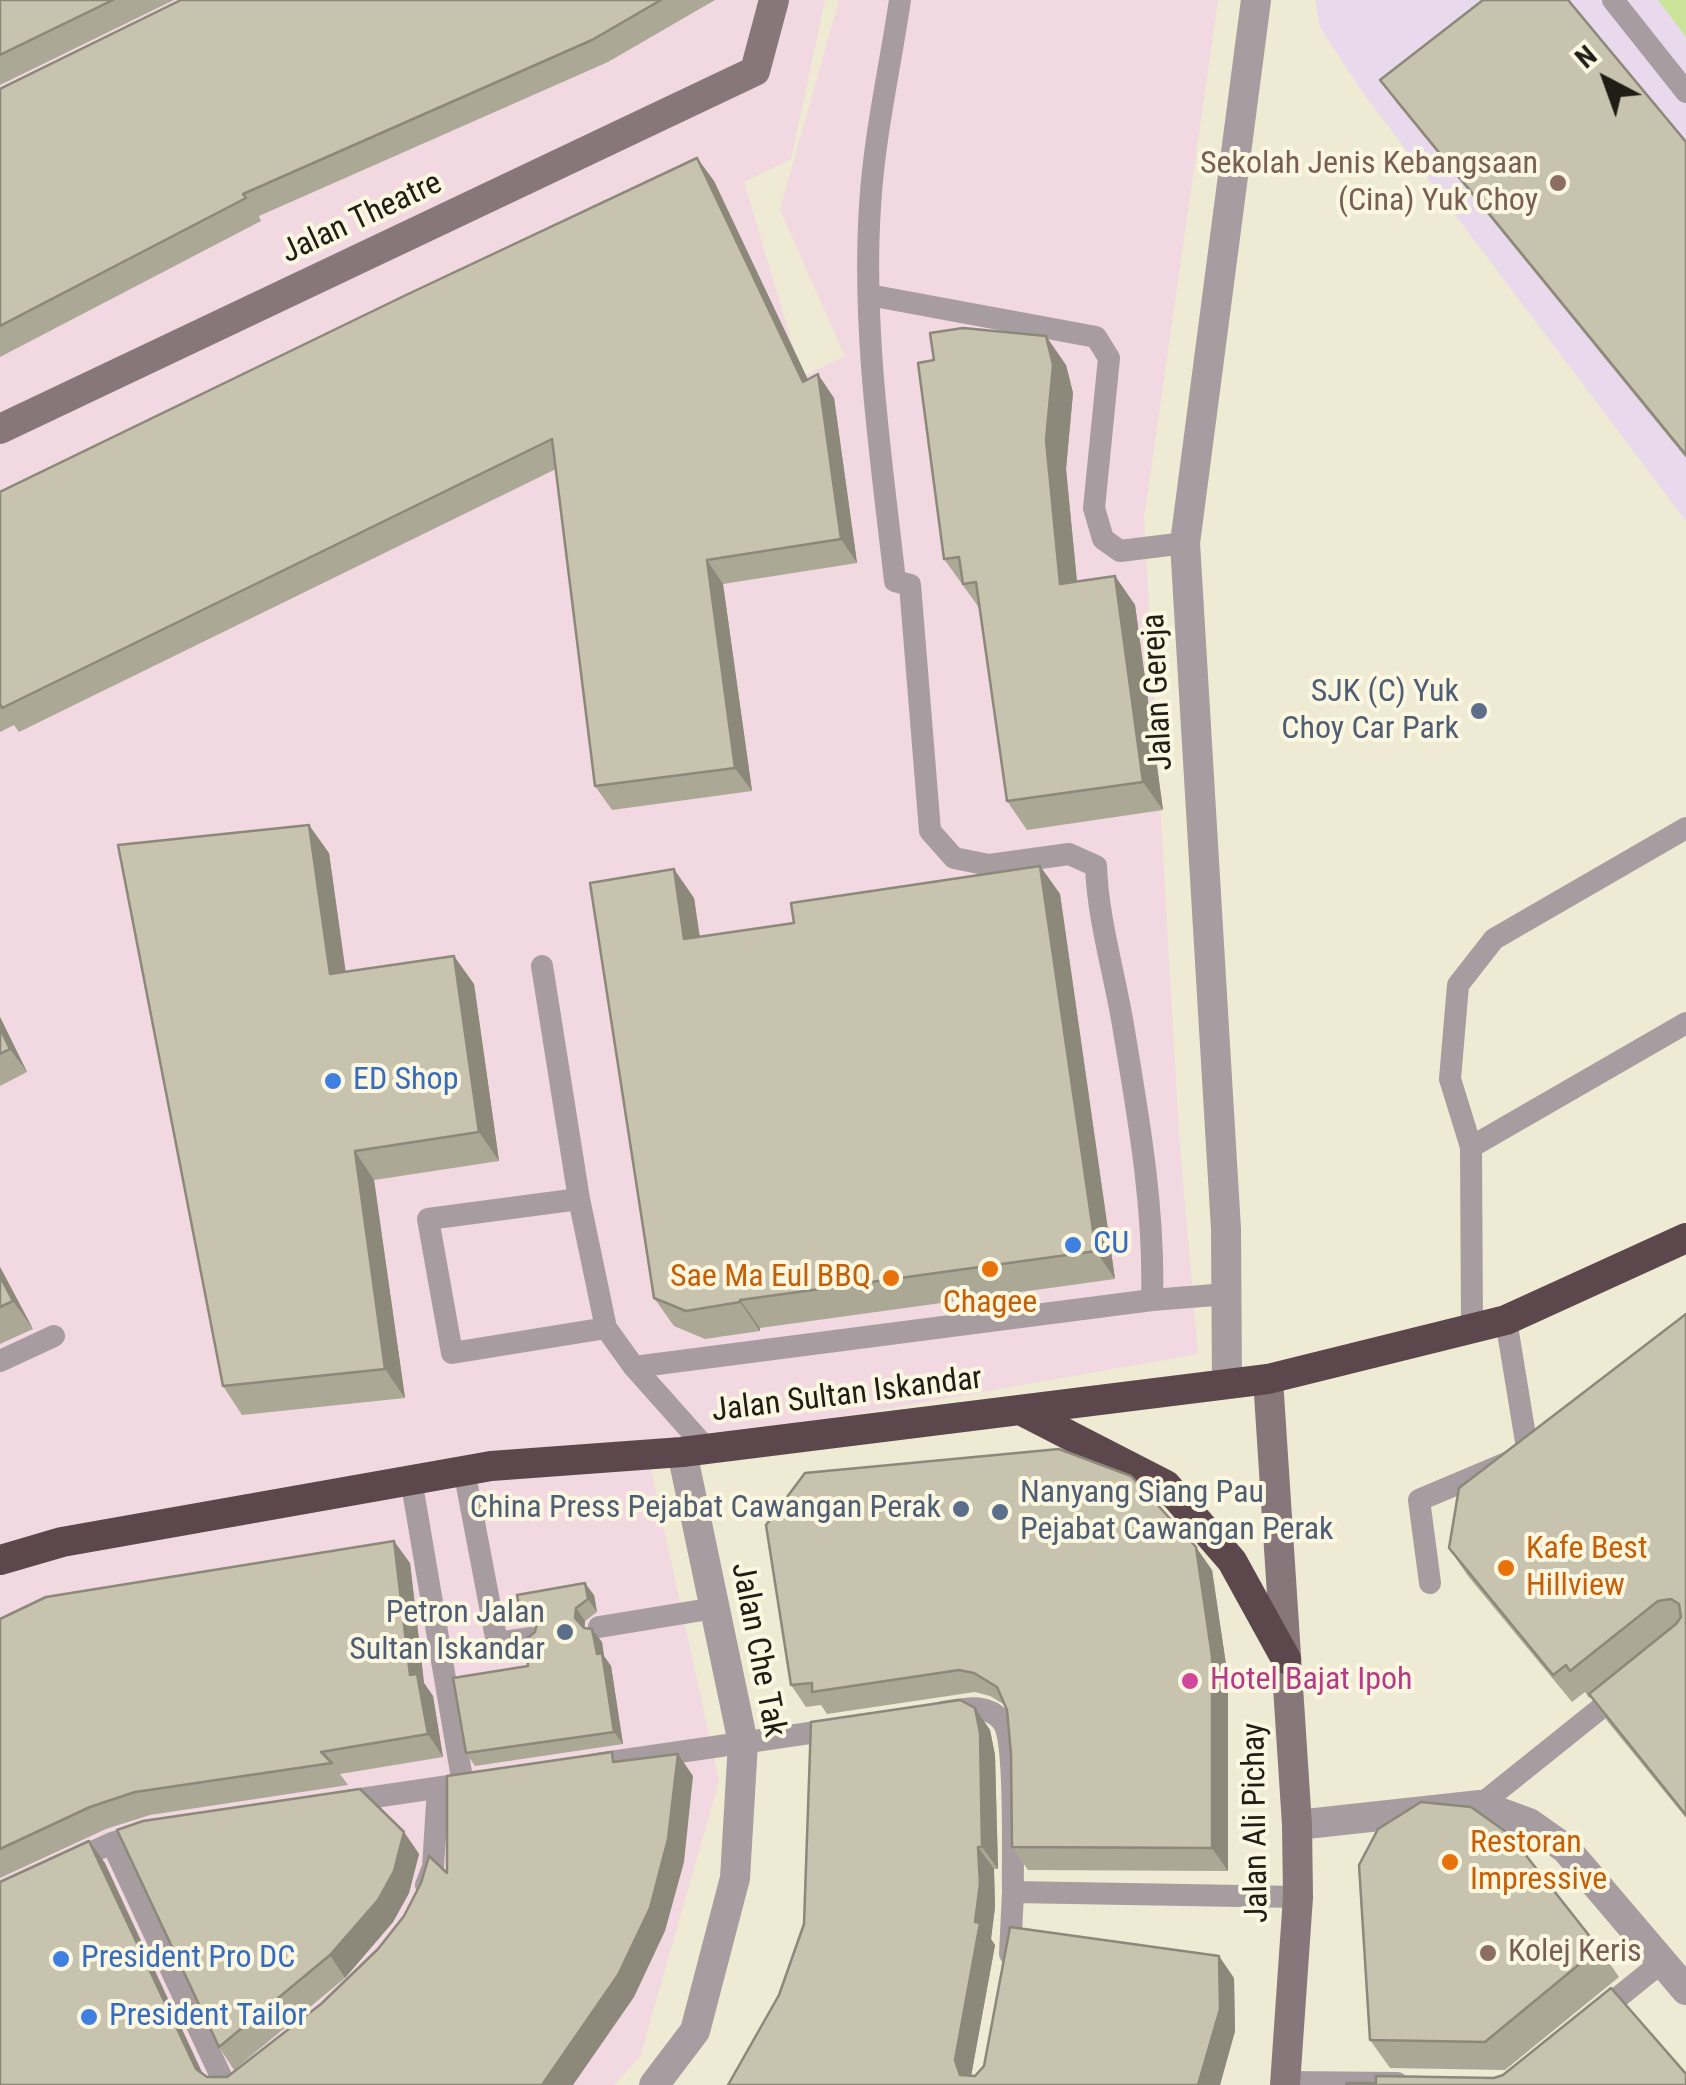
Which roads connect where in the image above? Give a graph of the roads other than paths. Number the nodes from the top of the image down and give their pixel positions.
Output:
1 (774, 0) edge
2 (900, 0) edge
3 (1256, 0) edge
4 (1613, 0) edge
5 (1686, 92) edge
6 (869, 296) junction
7 (0, 429) edge
8 (1185, 543) junction
9 (1686, 828) edge
10 (542, 966) dead end
11 (1686, 1023) edge
12 (1471, 1147) junction
13 (579, 1199) junction
14 (1686, 1238) edge
15 (1227, 1294) junction
16 (1152, 1300) junction
17 (1506, 1320) junction
18 (606, 1328) junction
19 (1472, 1329) junction
20 (54, 1336) dead end
21 (0, 1361) edge
22 (634, 1367) junction
23 (1268, 1379) junction
24 (1227, 1383) junction
25 (1020, 1410) junction
26 (694, 1450) junction
27 (464, 1470) junction
28 (412, 1479) junction
29 (0, 1560) edge
30 (1430, 1582) dead end
31 (715, 1608) junction
32 (599, 1627) dead end
33 (531, 1638) edge
34 (1286, 1659) junction
35 (1642, 1675) edge
36 (918, 1716) edge
37 (860, 1725) edge
38 (743, 1743) junction
39 (575, 1768) edge
40 (500, 1778) edge
41 (463, 1784) junction
42 (438, 1788) junction
43 (324, 1804) edge
44 (1480, 1805) junction
45 (1297, 1825) junction
46 (174, 1826) edge
47 (112, 1843) junction
48 (48, 1872) edge
49 (1013, 1892) junction
50 (1298, 1898) junction
51 (418, 1912) edge
52 (1662, 1962) junction
53 (1007, 1971) edge
54 (1686, 1990) edge
55 (1571, 2036) edge
56 (1285, 2083) edge
57 (1416, 2084) edge
58 (225, 2085) edge
59 (654, 2085) edge

1 - 7 street, Jalan Theatre
2 - 6 lane
3 - 8 street, Jalan Gereja
4 - 5 lane
6 - 8 lane
6 - 16 lane
8 - 15 street, Jalan Gereja
9 - 12 lane
10 - 13 lane
11 - 12 lane
12 - 19 lane
13 - 18 lane
13 - 18 lane
14 - 17 highway, Jalan Sultan Iskandar
15 - 16 lane
15 - 24 street, Jalan Gereja
16 - 22 lane
17 - 19 highway, Jalan Sultan Iskandar
17 - 30 lane
18 - 22 lane
19 - 23 highway, Jalan Sultan Iskandar
20 - 21 lane
22 - 26 lane
23 - 24 highway, Jalan Sultan Iskandar
23 - 34 street, Jalan Ali Pichay
24 - 25 highway, Jalan Sultan Iskandar
25 - 26 highway, Jalan Sultan Iskandar
25 - 34 highway
26 - 27 highway, Jalan Sultan Iskandar
26 - 31 street, Jalan Che Tak
27 - 28 highway, Jalan Sultan Iskandar
27 - 33 lane
28 - 29 highway, Jalan Sultan Iskandar
28 - 41 lane
31 - 32 lane
31 - 38 street, Jalan Che Tak
34 - 45 street, Jalan Ali Pichay
35 - 44 lane
36 - 49 lane
37 - 38 lane
38 - 39 lane
38 - 59 street, Jalan Che Tak
40 - 41 lane
41 - 42 lane
42 - 43 lane
42 - 51 lane
44 - 45 street
44 - 52 street
45 - 50 street, Jalan Ali Pichay
46 - 47 lane
47 - 48 lane
47 - 58 lane
49 - 50 lane
49 - 53 lane
50 - 56 street, Jalan Ali Pichay
52 - 54 street
52 - 55 lane
56 - 57 lane

